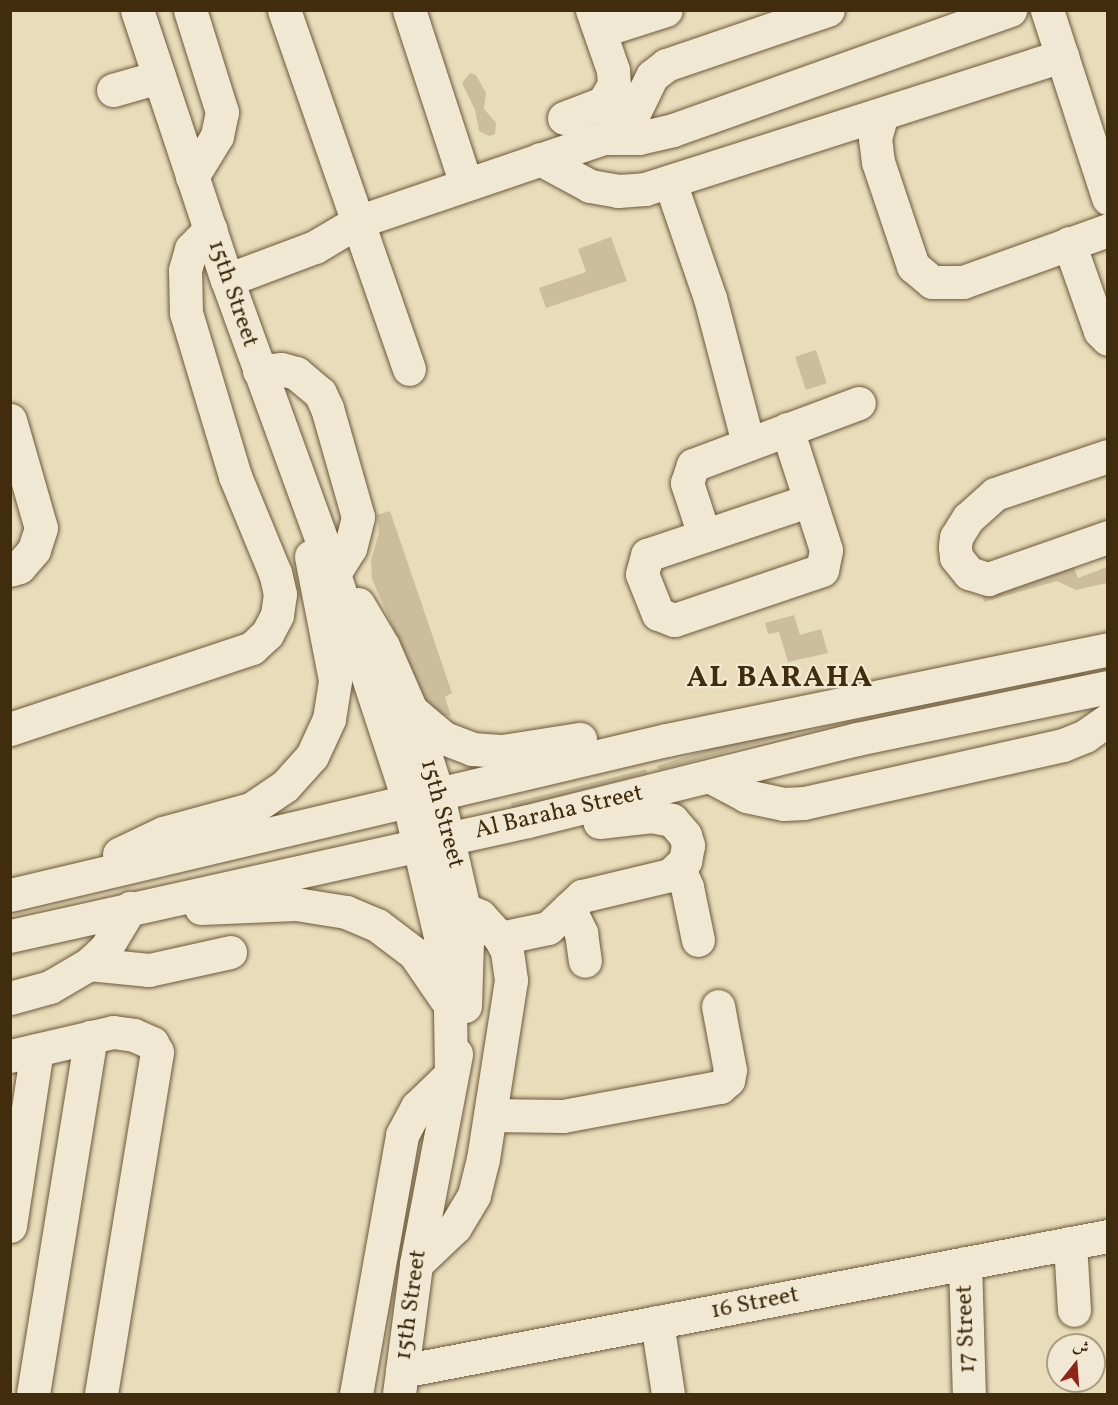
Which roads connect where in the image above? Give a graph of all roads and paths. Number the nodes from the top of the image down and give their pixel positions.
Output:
1 (137, 10) edge
2 (190, 10) edge
3 (284, 10) edge
4 (410, 10) edge
5 (666, 10) edge
6 (828, 10) edge
7 (1010, 10) edge
8 (1047, 10) edge
9 (596, 21) edge
10 (1062, 56) junction
11 (159, 77) junction
12 (112, 90) dead end
13 (644, 92) junction
14 (882, 114) junction
15 (564, 118) dead end
16 (689, 124) junction
17 (604, 138) junction
18 (540, 159) junction
19 (192, 177) junction
20 (670, 182) junction
21 (466, 184) junction
22 (1107, 198) edge
23 (357, 222) junction
24 (210, 229) junction
25 (1107, 230) edge
26 (1069, 243) junction
27 (224, 270) junction
28 (1107, 339) edge
29 (409, 369) dead end
30 (259, 371) junction
31 (859, 403) dead end
32 (10, 420) edge
33 (787, 429) junction
34 (748, 443) junction
35 (1107, 456) edge
36 (810, 500) junction
37 (309, 503) junction
38 (704, 535) junction
39 (1107, 537) edge
40 (10, 570) edge
41 (334, 574) junction
42 (1107, 649) edge
43 (1107, 687) edge
44 (411, 710) junction
45 (1107, 720) edge
46 (10, 729) edge
47 (666, 740) junction
48 (711, 777) junction
49 (423, 795) junction
50 (528, 821) junction
51 (435, 842) junction
52 (678, 869) junction
53 (92, 875) junction
54 (10, 895) edge
55 (130, 908) junction
56 (569, 908) junction
57 (464, 909) junction
58 (10, 936) edge
59 (500, 938) junction
60 (698, 940) dead end
61 (230, 952) dead end
62 (585, 961) dead end
63 (89, 964) junction
64 (10, 998) edge
65 (718, 1006) dead end
66 (450, 1009) junction
67 (91, 1037) junction
68 (24, 1053) edge
69 (451, 1074) junction
70 (490, 1114) junction
71 (10, 1226) edge
72 (1107, 1236) edge
73 (1070, 1244) junction
74 (965, 1263) junction
75 (416, 1264) junction
76 (1074, 1310) dead end
77 (649, 1324) junction
78 (400, 1383) edge
79 (33, 1395) edge
80 (101, 1395) edge
81 (357, 1395) edge
82 (651, 1395) edge
83 (668, 1395) edge
84 (969, 1395) edge

1 - 11 street, 15th Street
2 - 19 street
3 - 23 street
4 - 21 street
5 - 9 street
6 - 13 street
7 - 16 street
8 - 10 street
9 - 15 street
10 - 14 street
10 - 22 street
11 - 12 street
11 - 19 street, 15th Street
13 - 16 street
13 - 17 street
14 - 20 street
14 - 26 street
16 - 17 street
17 - 18 street
18 - 20 street
18 - 21 street
19 - 24 street, 15th Street
20 - 34 street
21 - 23 street
23 - 27 street
23 - 29 street
24 - 27 street, 15th Street
24 - 46 street
25 - 26 street
26 - 28 street
27 - 30 street, 15th Street
30 - 37 street, 15th Street
30 - 41 street
31 - 33 street
32 - 40 street
33 - 34 street
33 - 36 street
34 - 38 street
35 - 39 street
36 - 38 street
36 - 38 street
37 - 41 street, 15th Street
37 - 53 street
41 - 44 street, 15th Street
41 - 49 street, 15th Street
42 - 47 street, Al Baraha Street
43 - 48 street, Al Baraha Street
44 - 47 street
44 - 49 street, 15th Street
45 - 48 street
47 - 49 street, Al Baraha Street
48 - 50 street, Al Baraha Street
49 - 51 street, 15th Street
49 - 53 street, Al Baraha Street
50 - 51 street, Al Baraha Street
50 - 52 street
51 - 55 street, Al Baraha Street
51 - 57 street, 15th Street
51 - 66 street, 15th Street
52 - 56 street
52 - 60 street
53 - 54 street, Al Baraha Street
55 - 58 street, Al Baraha Street
55 - 63 street
55 - 66 street
56 - 59 street
56 - 62 street
57 - 59 street
57 - 69 street, 15th Street
59 - 70 street
61 - 63 street
63 - 64 street
65 - 70 street
66 - 69 street, 15th Street
67 - 68 street
67 - 79 street
67 - 80 street
68 - 71 street
69 - 75 street, 15th Street
69 - 81 street
70 - 75 street
72 - 73 street, 16 Street
73 - 74 street, 16 Street
73 - 76 street
74 - 77 street, 16 Street
74 - 84 street, 17 Street
75 - 78 street, 15th Street
77 - 78 street, 16 Street
77 - 82 street
77 - 83 street

